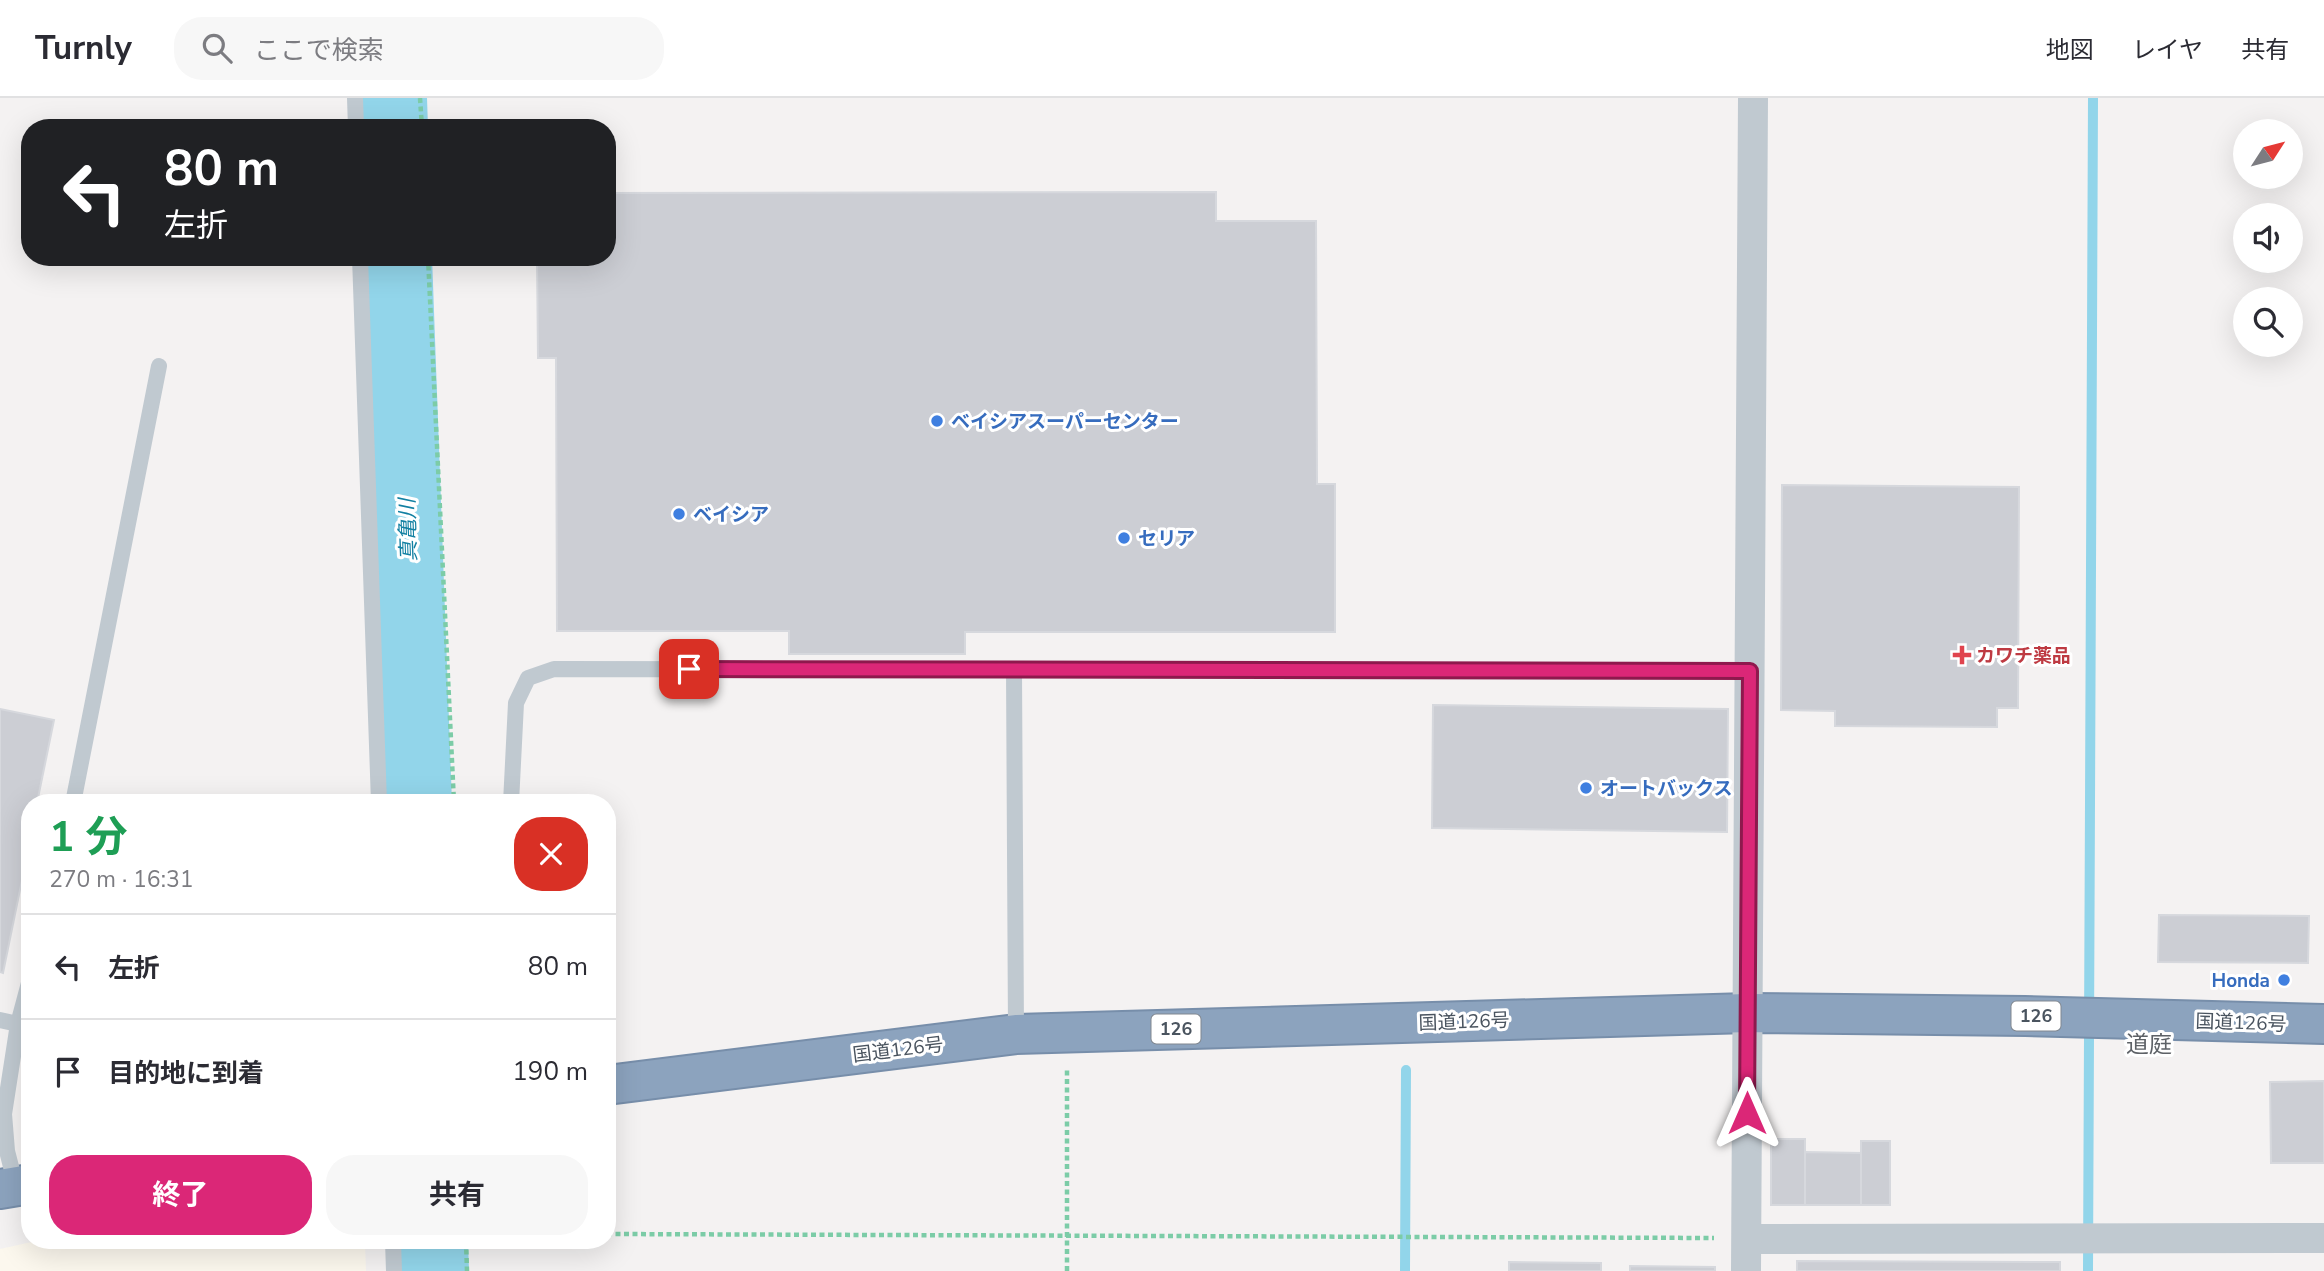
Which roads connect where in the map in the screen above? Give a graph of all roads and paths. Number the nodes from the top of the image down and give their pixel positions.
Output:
1 (355, 98) edge
2 (420, 98) edge
3 (1753, 98) edge
4 (356, 119) edge
5 (421, 119) edge
6 (360, 266) edge
7 (428, 266) edge
8 (159, 366) dead end
9 (1014, 670) junction
10 (1750, 671) junction
11 (76, 794) edge
12 (379, 794) edge
13 (454, 794) edge
14 (511, 794) edge
15 (21, 1013) edge
16 (1748, 1013) junction
17 (0, 1020) edge
18 (18, 1024) junction
19 (2324, 1024) edge
20 (1067, 1032) junction
21 (1016, 1034) junction
22 (616, 1084) edge
23 (15, 1187) edge
24 (616, 1234) edge
25 (1067, 1235) junction
26 (2324, 1238) edge
27 (1746, 1239) junction
28 (393, 1249) edge
29 (466, 1249) edge
30 (394, 1271) edge
31 (467, 1271) edge
32 (1067, 1271) edge
33 (1746, 1271) edge

1 - 4 lane
2 - 5 path
3 - 10 street
6 - 12 lane
7 - 13 path
8 - 11 lane
9 - 10 lane
9 - 14 lane
9 - 21 lane
10 - 16 street
15 - 18 lane
16 - 19 highway, 国道126号 / 126
16 - 20 highway, 国道126号 / 126
16 - 27 street
17 - 18 lane
18 - 23 lane
20 - 21 highway, 国道126号 / 126
20 - 25 path
21 - 22 highway, 国道126号 / 126
24 - 25 path
25 - 27 path
25 - 32 path
26 - 27 street
27 - 33 street
28 - 30 lane
29 - 31 path

